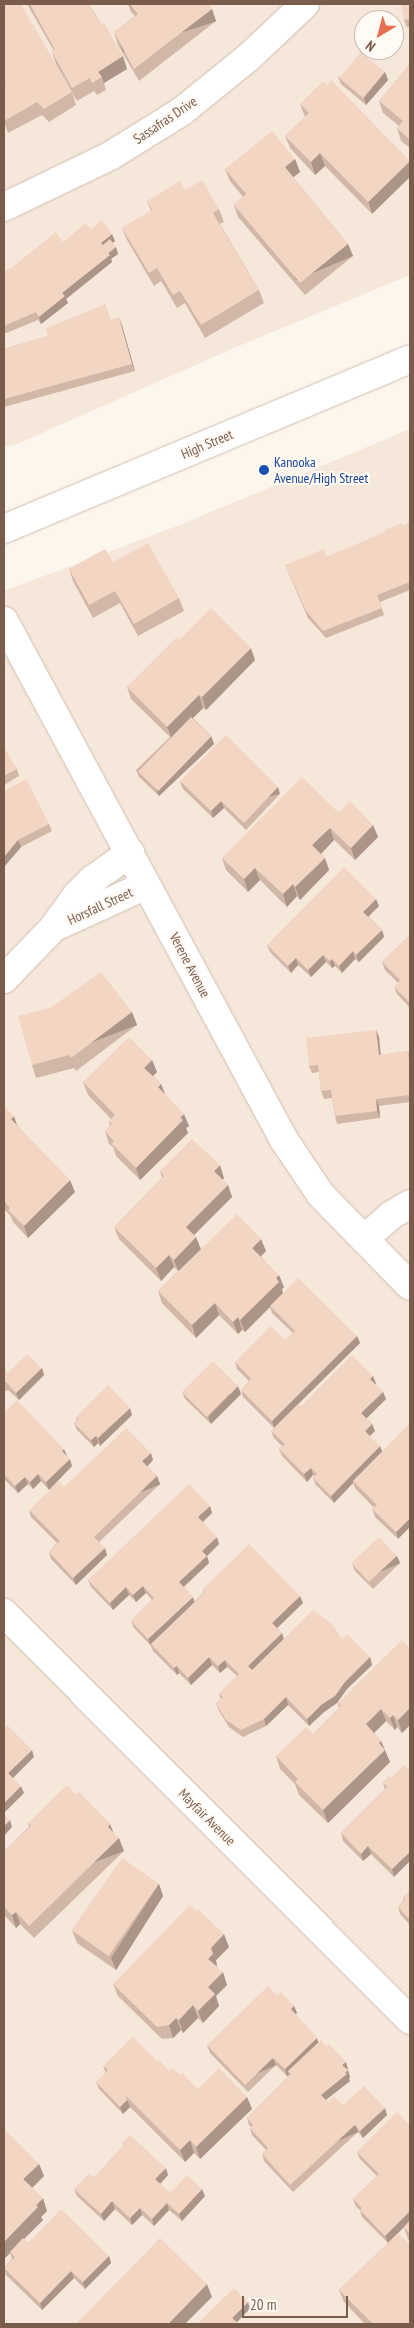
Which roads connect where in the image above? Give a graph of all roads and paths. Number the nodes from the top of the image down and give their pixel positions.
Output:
1 (304, 4) edge
2 (4, 207) edge
3 (410, 359) edge
4 (4, 529) edge
5 (4, 621) edge
6 (130, 853) junction
7 (146, 884) junction
8 (53, 928) junction
9 (4, 979) edge
10 (410, 1204) edge
11 (364, 1239) junction
12 (410, 1286) edge
13 (4, 1613) edge
14 (410, 2020) edge

1 - 2 street, Sassafras Drive
3 - 4 street, High Street
5 - 6 street, Verene Avenue
6 - 7 street, Verene Avenue
6 - 8 street, Horsfall Street
7 - 8 street, Horsfall Street
7 - 11 street, Verene Avenue
8 - 9 street, Horsfall Street
10 - 11 street
11 - 12 street, Verene Avenue
13 - 14 street, Mayfair Avenue

